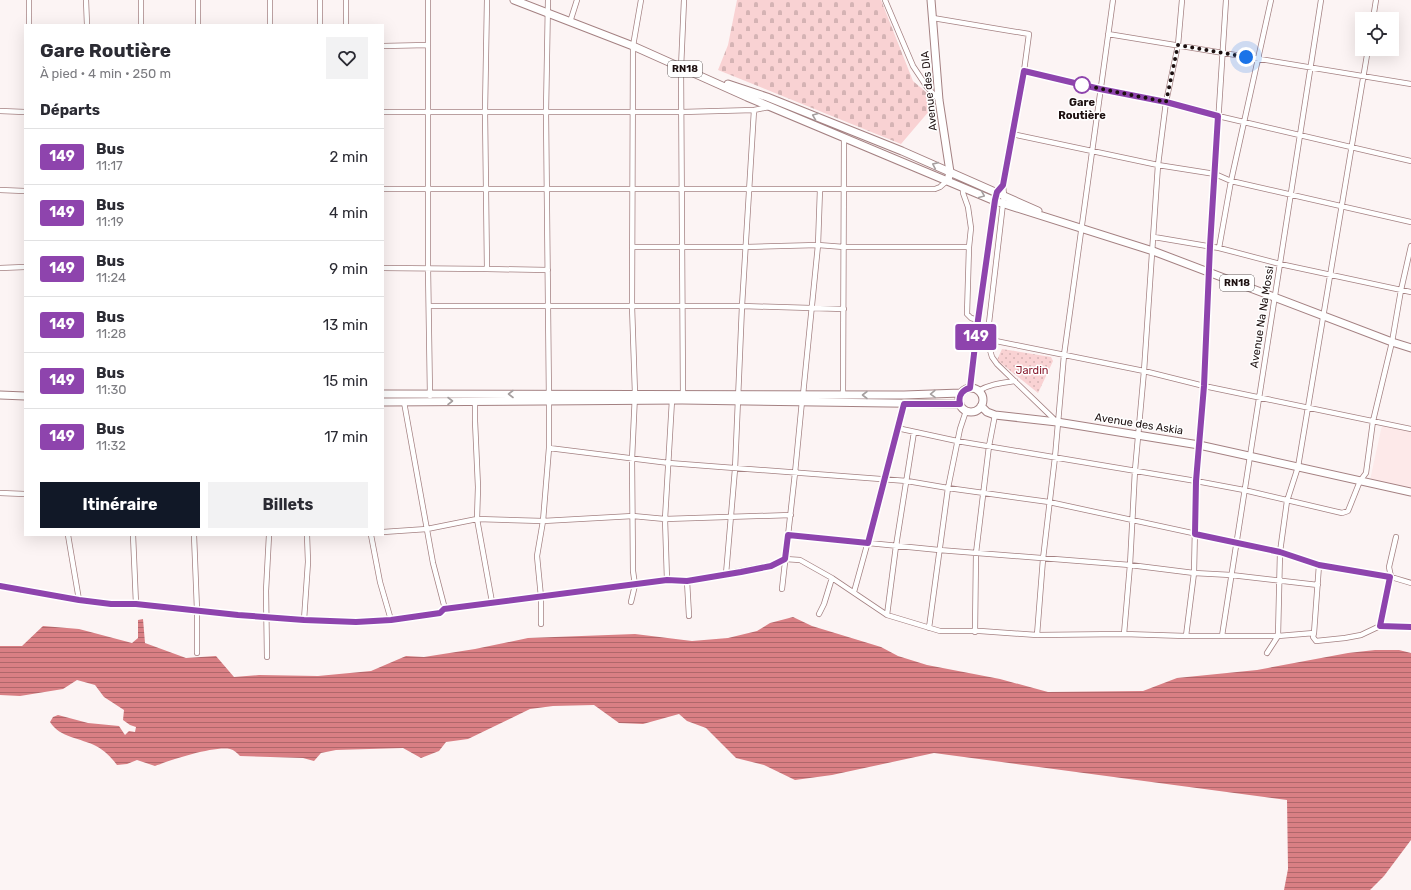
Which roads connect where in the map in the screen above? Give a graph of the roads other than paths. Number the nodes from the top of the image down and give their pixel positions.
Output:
1 (29, 0) edge
2 (86, 0) edge
3 (140, 0) edge
4 (198, 0) edge
5 (270, 0) edge
6 (320, 0) edge
7 (346, 0) edge
8 (428, 0) edge
9 (487, 0) edge
10 (514, 0) edge
11 (548, 0) edge
12 (577, 0) edge
13 (642, 0) edge
14 (684, 0) edge
15 (884, 0) edge
16 (931, 0) edge
17 (1113, 0) edge
18 (1182, 0) edge
19 (1226, 0) edge
20 (1271, 0) edge
21 (1321, 0) edge
22 (1376, 0) edge
23 (1373, 12) edge
24 (548, 13) junction
25 (933, 18) junction
26 (570, 22) junction
27 (29, 24) edge
28 (87, 24) edge
29 (141, 24) edge
30 (198, 24) edge
31 (270, 24) edge
32 (320, 24) edge
33 (346, 24) edge
34 (1108, 34) junction
35 (428, 45) junction
36 (1178, 45) junction
37 (384, 46) edge
38 (633, 46) junction
39 (1222, 52) junction
40 (1367, 56) edge
41 (1258, 59) junction
42 (1310, 66) junction
43 (681, 68) junction
44 (1024, 71) junction
45 (1363, 75) junction
46 (1411, 84) edge
47 (1100, 89) junction
48 (939, 100) junction
49 (1166, 102) junction
50 (772, 107) junction
51 (754, 110) junction
52 (0, 111) edge
53 (485, 111) junction
54 (633, 111) junction
55 (24, 112) edge
56 (384, 112) edge
57 (428, 112) junction
58 (546, 112) junction
59 (682, 112) junction
60 (1218, 116) junction
61 (1244, 122) junction
62 (1012, 134) junction
63 (1300, 135) junction
64 (844, 137) junction
65 (1351, 147) junction
66 (1092, 150) junction
67 (1411, 161) edge
68 (1158, 165) junction
69 (950, 172) junction
70 (1215, 174) junction
71 (948, 180) junction
72 (1231, 181) junction
73 (1003, 185) junction
74 (963, 187) junction
75 (486, 188) junction
76 (384, 189) edge
77 (428, 189) junction
78 (633, 189) junction
79 (682, 189) junction
80 (749, 189) junction
81 (820, 189) junction
82 (844, 189) junction
83 (0, 190) edge
84 (547, 190) junction
85 (24, 191) edge
86 (997, 192) junction
87 (1004, 195) junction
88 (1290, 195) junction
89 (995, 200) junction
90 (1003, 204) junction
91 (1341, 206) junction
92 (1062, 222) junction
93 (1411, 222) edge
94 (1082, 228) junction
95 (1154, 237) junction
96 (818, 245) junction
97 (1210, 246) junction
98 (1411, 246) edge
99 (633, 247) junction
100 (682, 247) junction
101 (746, 247) junction
102 (844, 247) junction
103 (969, 247) junction
104 (1219, 248) junction
105 (1153, 251) junction
106 (1280, 264) junction
107 (24, 267) edge
108 (0, 268) edge
109 (384, 268) edge
110 (428, 268) junction
111 (488, 268) junction
112 (548, 270) junction
113 (1209, 272) junction
114 (1330, 274) junction
115 (1401, 290) junction
116 (1411, 292) edge
117 (1274, 298) junction
118 (429, 306) junction
119 (548, 306) junction
120 (632, 306) junction
121 (682, 306) junction
122 (742, 306) junction
123 (812, 308) junction
124 (844, 309) junction
125 (1323, 316) junction
126 (978, 320) junction
127 (976, 337) junction
128 (987, 340) junction
129 (1392, 342) junction
130 (1411, 348) edge
131 (1064, 355) junction
132 (1144, 371) junction
133 (1016, 381) junction
134 (1204, 386) junction
135 (970, 388) junction
136 (978, 391) junction
137 (430, 393) junction
138 (961, 393) junction
139 (384, 394) edge
140 (0, 395) edge
141 (843, 395) junction
142 (24, 396) edge
143 (635, 397) junction
144 (683, 397) junction
145 (549, 398) junction
146 (737, 398) junction
147 (802, 398) junction
148 (1259, 398) junction
149 (672, 400) junction
150 (475, 401) junction
151 (384, 402) edge
152 (404, 402) junction
153 (430, 402) junction
154 (904, 404) junction
155 (960, 404) junction
156 (981, 406) junction
157 (1308, 407) junction
158 (966, 411) junction
159 (995, 415) junction
160 (1373, 421) junction
161 (1057, 422) junction
162 (897, 428) junction
163 (1411, 429) edge
164 (914, 432) junction
165 (1138, 435) junction
166 (957, 441) junction
167 (1199, 445) junction
168 (989, 446) junction
169 (549, 448) junction
170 (1250, 456) junction
171 (1055, 457) junction
172 (632, 459) junction
173 (669, 463) junction
174 (1298, 467) junction
175 (735, 469) junction
176 (1135, 470) junction
177 (795, 472) junction
178 (885, 480) junction
179 (907, 481) junction
180 (1196, 481) junction
181 (1360, 481) junction
182 (948, 488) junction
183 (1244, 490) junction
184 (1411, 492) edge
185 (0, 493) edge
186 (983, 493) junction
187 (24, 494) edge
188 (1287, 501) junction
189 (1049, 502) junction
190 (791, 515) junction
191 (633, 516) junction
192 (730, 517) junction
193 (477, 519) junction
194 (665, 519) junction
195 (543, 521) junction
196 (1133, 521) junction
197 (427, 529) junction
198 (384, 532) edge
199 (1195, 534) junction
200 (788, 535) junction
201 (68, 536) edge
202 (134, 536) edge
203 (194, 536) edge
204 (269, 536) edge
205 (308, 536) edge
206 (371, 536) edge
207 (1396, 537) dead end
208 (1236, 542) junction
209 (868, 543) junction
210 (896, 546) junction
211 (939, 550) junction
212 (1280, 552) junction
213 (976, 553) junction
214 (785, 559) junction
215 (1043, 559) junction
216 (1319, 565) junction
217 (1130, 566) junction
218 (1194, 573) junction
219 (726, 574) junction
220 (1231, 575) junction
221 (1390, 577) junction
222 (832, 578) junction
223 (667, 580) junction
224 (1279, 580) junction
225 (687, 581) junction
226 (1411, 583) edge
227 (635, 585) junction
228 (1318, 585) junction
229 (0, 586) edge
230 (782, 589) dead end
231 (854, 592) junction
232 (540, 597) junction
233 (79, 600) junction
234 (492, 602) junction
235 (631, 602) dead end
236 (136, 604) junction
237 (445, 609) junction
238 (197, 610) junction
239 (819, 614) dead end
240 (887, 615) junction
241 (689, 616) dead end
242 (266, 617) junction
243 (304, 620) junction
244 (391, 620) junction
245 (541, 624) dead end
246 (1380, 626) junction
247 (1411, 627) edge
248 (929, 628) junction
249 (976, 632) junction
250 (1314, 633) junction
251 (1124, 634) junction
252 (1037, 635) junction
253 (1186, 636) junction
254 (1222, 636) junction
255 (1278, 636) junction
256 (198, 653) dead end
257 (1267, 653) dead end
258 (267, 657) dead end

1 - 27 street
2 - 28 street
3 - 29 street
4 - 30 street
5 - 31 street
6 - 32 street
7 - 33 street
8 - 35 street
9 - 53 street
10 - 24 street, RN18
11 - 24 street
12 - 26 street
13 - 38 street
14 - 43 street
15 - 48 street
16 - 25 street, Avenue des DIA
17 - 34 street
18 - 36 street
19 - 39 street
20 - 41 street
21 - 42 street, Avenue Na Na Mossi
22 - 23 street
24 - 26 street, RN18
24 - 58 street
25 - 44 street
25 - 48 street, Avenue des DIA
26 - 38 street, RN18
34 - 36 street
34 - 47 street
35 - 37 street
35 - 57 street
36 - 39 street
36 - 49 street
38 - 43 street, RN18
38 - 54 street
39 - 41 street
39 - 60 street
40 - 45 street
41 - 42 street
41 - 61 street
42 - 45 street
42 - 63 street, Avenue Na Na Mossi
43 - 50 street, RN18
43 - 59 street
69 -> 43 street, RN18
44 - 47 street
44 - 62 street
45 - 46 street
45 - 65 street
47 - 49 street
47 - 66 street
48 - 69 street, Avenue des DIA
49 - 60 street
49 - 68 street
50 - 51 street
50 - 64 street, RN18
51 - 59 street
51 - 80 street
52 - 55 street
53 - 57 street
53 - 58 street
53 - 75 street
54 - 58 street
54 - 59 street
54 - 78 street
56 - 57 street
57 - 77 street
58 - 84 street
59 - 79 street
60 - 61 street
60 - 70 street
61 - 63 street
61 - 72 street
62 - 66 street
62 - 73 street
63 - 65 street
63 - 88 street, Avenue Na Na Mossi
64 - 71 street, RN18
64 - 82 street
65 - 67 street
65 - 91 street
66 - 68 street
66 - 94 street
68 - 70 street
68 - 95 street
69 - 71 street, Avenue des DIA
69 - 86 street, RN18
70 - 72 street
70 - 97 street
71 - 74 street, RN18
71 - 82 street
72 - 88 street
72 - 104 street
73 - 86 street
73 - 87 street
74 -> 89 street, RN18
74 - 103 street
75 - 77 street
75 - 84 street
75 - 111 street
76 - 77 street
77 - 110 street
78 - 79 street
78 - 84 street
78 - 99 street
79 - 80 street
79 - 100 street
80 - 81 street
80 - 101 street
81 - 82 street
81 - 96 street
82 - 102 street
83 - 85 street
84 - 112 street
86 - 87 street, RN18
86 - 89 street
87 - 90 street
87 - 92 street, RN18
88 - 91 street
88 - 106 street, Avenue Na Na Mossi
89 - 90 street, RN18
89 - 126 street
90 - 92 street, RN18
90 - 128 street
91 - 93 street
91 - 114 street
92 - 94 street, RN18
94 - 105 street, RN18
94 - 131 street
95 - 97 street
95 - 105 street
96 - 101 street
96 - 102 street
96 - 123 street
97 - 104 street
97 - 113 street
98 - 115 street
99 - 100 street
99 - 120 street
100 - 101 street
100 - 121 street
101 - 122 street
102 - 103 street
102 - 124 street
103 - 126 street
104 - 106 street
105 - 113 street, RN18
105 - 132 street
106 - 114 street
106 - 117 street, Avenue Na Na Mossi
107 - 108 street
109 - 110 street
110 - 111 street
110 - 118 street
111 - 112 street
112 - 119 street
113 - 117 street, RN18
113 - 134 street
114 - 115 street
114 - 125 street
115 - 116 street
115 - 129 street
117 - 125 street, RN18
117 - 148 street, Avenue Na Na Mossi
118 - 119 street
118 - 137 street
119 - 120 street
119 - 145 street
120 - 121 street
120 - 143 street
121 - 122 street
121 - 144 street
122 - 123 street
122 - 146 street
123 - 124 street
123 - 147 street
124 - 141 street
125 - 129 street, RN18
125 - 157 street
126 - 127 street
127 - 128 street
127 - 135 street
128 - 131 street
128 - 133 street
129 - 130 street, RN18
129 - 160 street
131 - 132 street
131 - 161 street
132 - 134 street
132 - 165 street
133 - 136 street
133 - 161 street
134 - 148 street
134 - 167 street
135 - 136 street
135 - 138 street
136 - 156 street
137 - 139 street
145 -> 137 street
137 - 153 street
138 -> 141 street
138 - 155 street
140 - 142 street
141 - 147 street
143 - 144 street
143 - 145 street
143 - 149 street
143 - 172 street
144 - 146 street
144 - 149 street
145 - 150 street
145 - 169 street
146 - 147 street
146 - 175 street
147 - 154 street
147 - 177 street
148 - 157 street
148 - 170 street, Avenue Na Na Mossi
149 - 173 street
153 -> 150 street
150 - 193 street
151 - 152 street
152 - 153 street
152 - 197 street
154 - 155 street
154 - 162 street
155 - 158 street
156 - 158 street
156 - 159 street, Avenue des Askia
157 - 160 street
157 - 174 street
158 - 166 street
159 - 161 street, Avenue des Askia
159 - 168 street
160 - 163 street
160 - 181 street
161 - 165 street, Avenue des Askia
161 - 171 street
162 - 164 street
162 - 178 street
164 - 166 street
164 - 179 street
165 - 167 street, Avenue des Askia
165 - 176 street
166 - 168 street
166 - 182 street
167 - 170 street, Avenue des Askia
167 - 180 street
168 - 171 street
168 - 186 street
169 - 172 street
169 - 195 street
170 - 174 street, Avenue des Askia
170 - 183 street, Avenue Na Na Mossi
171 - 176 street
171 - 189 street
172 - 173 street
172 - 191 street
173 - 175 street
173 - 194 street
174 - 181 street, Avenue des Askia
174 - 188 street
175 - 177 street
175 - 192 street
176 - 180 street
176 - 196 street
177 - 178 street
177 - 190 street
178 - 179 street
178 - 209 street
179 - 182 street
179 - 210 street
180 - 183 street
180 - 199 street
181 - 184 street, Avenue des Askia
181 - 188 street
182 - 186 street
182 - 211 street
183 - 188 street
183 - 208 street, Avenue Na Na Mossi
185 - 187 street
186 - 189 street
186 - 213 street
188 - 212 street
189 - 196 street
189 - 215 street
190 - 192 street
190 - 200 street
191 - 194 street
191 - 195 street
191 - 227 street
192 - 194 street
192 - 219 street
193 - 195 street
193 - 197 street
193 - 234 street
194 - 223 street
195 - 232 street
196 - 199 street
196 - 217 street
197 - 198 street
197 - 237 street
199 - 208 street
199 - 218 street
200 - 209 street
200 - 214 street
201 - 233 street
202 - 236 street
203 - 238 street
204 - 242 street
205 - 243 street
206 - 244 street
207 - 221 street
208 - 212 street
208 - 220 street, Avenue Na Na Mossi
209 - 210 street
209 - 231 street
210 - 211 street
210 - 240 street
211 - 213 street
211 - 248 street
212 - 216 street
212 - 224 street
213 - 215 street
213 - 249 street
214 - 219 street
214 - 222 street
214 - 230 street
215 - 217 street
215 - 252 street
216 - 221 street
216 - 228 street
217 - 218 street
217 - 251 street
218 - 220 street
218 - 253 street
219 - 225 street
220 - 224 street
220 - 254 street, Avenue Na Na Mossi
221 - 226 street
221 - 246 street
222 - 231 street
222 - 239 street
223 - 225 street
223 - 227 street
224 - 228 street
224 - 255 street
225 - 241 street
227 - 232 street
227 - 235 street
228 - 250 street
229 - 233 street
231 - 240 street
232 - 234 street
232 - 245 street
233 - 236 street
234 - 237 street
236 - 238 street
237 - 244 street
238 - 242 street
238 - 256 street
240 - 248 street
242 - 243 street
242 - 258 street
243 - 244 street
246 - 247 street
246 - 250 street
248 - 249 street
249 - 252 street
250 - 255 street
251 - 252 street
251 - 253 street
253 - 254 street
254 - 255 street
255 - 257 street

